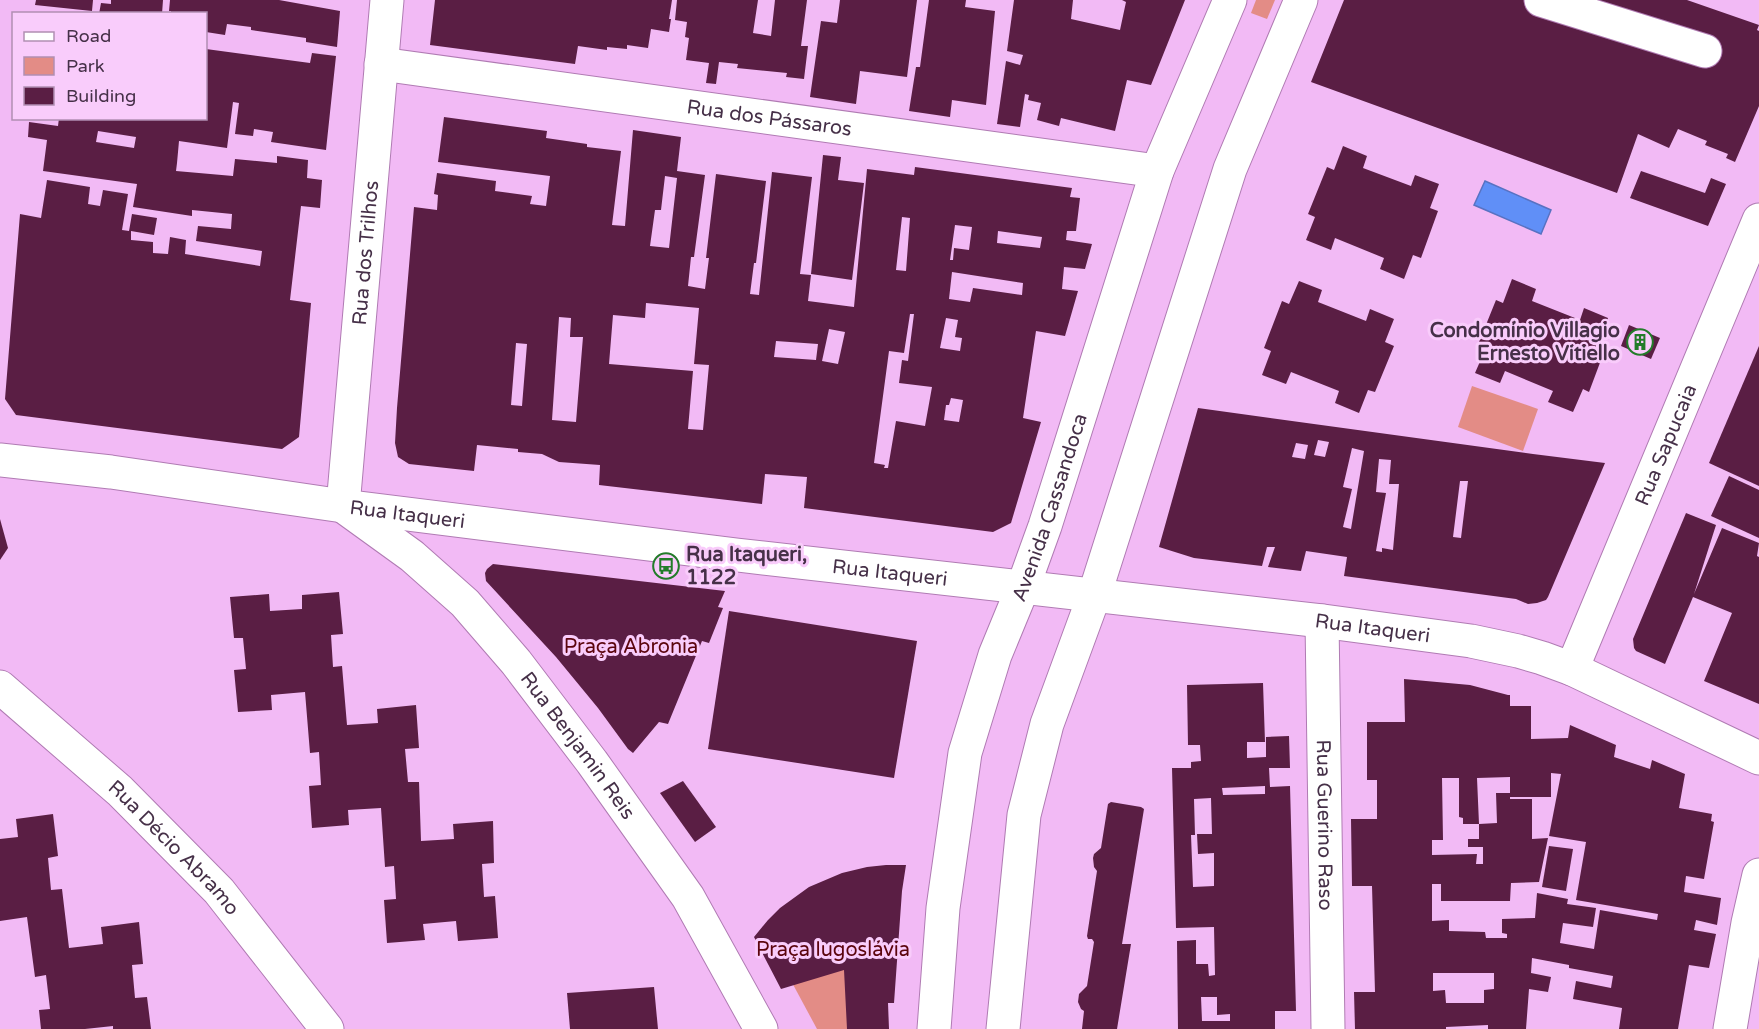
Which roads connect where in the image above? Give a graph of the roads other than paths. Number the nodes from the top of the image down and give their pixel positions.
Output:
1 (387, 0) edge
2 (1230, 0) edge
3 (1301, 0) edge
4 (1541, 0) edge
5 (1705, 51) dead end
6 (381, 64) junction
7 (1157, 171) junction
8 (1759, 220) edge
9 (0, 460) edge
10 (343, 506) junction
11 (1023, 587) junction
12 (1094, 596) junction
13 (1322, 621) junction
14 (1572, 669) junction
15 (0, 687) edge
16 (1759, 758) edge
17 (1759, 875) edge
18 (327, 1029) edge
19 (761, 1029) edge
20 (934, 1029) edge
21 (1003, 1029) edge
22 (1328, 1029) edge
23 (1730, 1029) edge

1 - 6 street, Rua dos Trilhos
2 - 7 street, Avenida Cassandoca
3 - 12 street
4 - 5 street
6 - 7 street, Rua dos Pássaros
6 - 10 street, Rua dos Trilhos
7 - 11 street, Avenida Cassandoca
8 - 14 street, Rua Sapucaia
9 - 10 street, Rua Itaqueri
10 - 11 street, Rua Itaqueri
10 - 19 street, Rua Benjamin Reis
11 - 12 street, Rua Itaqueri
11 - 20 street, Avenida Cassandoca
12 - 13 street, Rua Itaqueri
12 - 21 street
13 - 14 street, Rua Itaqueri
13 - 22 street, Rua Guerino Raso
14 - 16 street, Rua Itaqueri
15 - 18 street, Rua Décio Abramo
17 - 23 street

